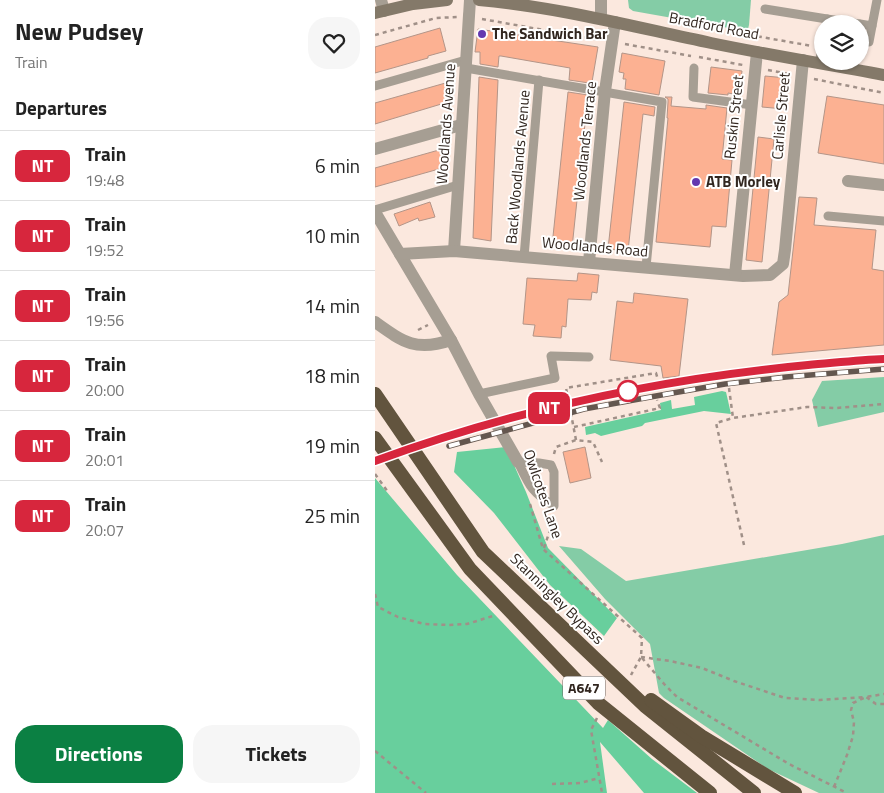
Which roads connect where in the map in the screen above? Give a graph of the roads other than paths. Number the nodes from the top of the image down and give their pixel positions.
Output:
1 (447, 0) edge
2 (470, 0) edge
3 (479, 0) edge
4 (601, 0) edge
5 (877, 0) edge
6 (380, 8) edge
7 (765, 9) dead end
8 (814, 18) edge
9 (601, 19) junction
10 (615, 22) junction
11 (869, 26) edge
12 (872, 26) junction
13 (869, 42) dead end
14 (757, 52) junction
15 (803, 60) junction
16 (814, 62) edge
17 (466, 64) junction
18 (694, 68) dead end
19 (857, 70) edge
20 (884, 75) edge
21 (539, 80) junction
22 (375, 86) edge
23 (605, 91) junction
24 (752, 105) junction
25 (461, 125) junction
26 (375, 149) edge
27 (848, 181) dead end
28 (458, 185) junction
29 (884, 185) edge
30 (375, 211) edge
31 (829, 216) dead end
32 (884, 221) edge
33 (454, 251) junction
34 (400, 254) junction
35 (524, 257) junction
36 (589, 262) junction
37 (783, 264) joint
38 (646, 267) junction
39 (735, 275) junction
40 (375, 322) edge
41 (451, 340) junction
42 (589, 357) dead end
43 (375, 394) edge
44 (483, 400) junction
45 (375, 438) edge
46 (518, 462) junction
47 (574, 639) junction
48 (710, 793) edge
49 (754, 793) edge
50 (795, 793) edge

1 - 6 main road
2 - 17 street, Woodlands Avenue
3 - 9 main road, Bradford Road
4 - 9 street
5 - 12 lane
7 - 8 lane
9 - 10 main road, Bradford Road
10 - 14 main road, Bradford Road
10 - 23 street, Woodlands Terrace
11 - 12 lane
12 - 13 lane
14 - 15 main road, Bradford Road
14 - 24 street, Ruskin Street
15 - 16 main road, Bradford Road
15 - 37 street, Carlisle Street
17 - 21 lane
17 - 22 lane
17 - 25 street, Woodlands Avenue
18 - 24 lane
19 - 20 main road, Bradford Road
21 - 23 lane
21 - 35 lane, Back Woodlands Avenue
23 - 36 street, Woodlands Terrace
23 - 38 lane
24 - 39 street, Ruskin Street
25 - 26 street
25 - 28 street, Woodlands Avenue
27 - 29 street
28 - 30 lane
28 - 33 street, Woodlands Avenue
30 - 34 street, Owlcotes Lane
31 - 32 lane
33 - 34 street, Woodlands Road
33 - 35 street, Woodlands Road
34 - 41 street, Owlcotes Lane
35 - 36 street, Woodlands Road
36 - 38 street, Woodlands Road
37 - 39 street, Woodlands Road
38 - 39 street, Woodlands Road
40 - 41 street
41 - 44 street, Owlcotes Lane
42 - 44 lane
43 - 47 highway, Stanningley Bypass / A647
44 - 46 street, Owlcotes Lane
45 - 48 highway, A647
46 - 46 lane
47 - 49 highway, Stanningley Bypass / A647
47 - 50 highway

